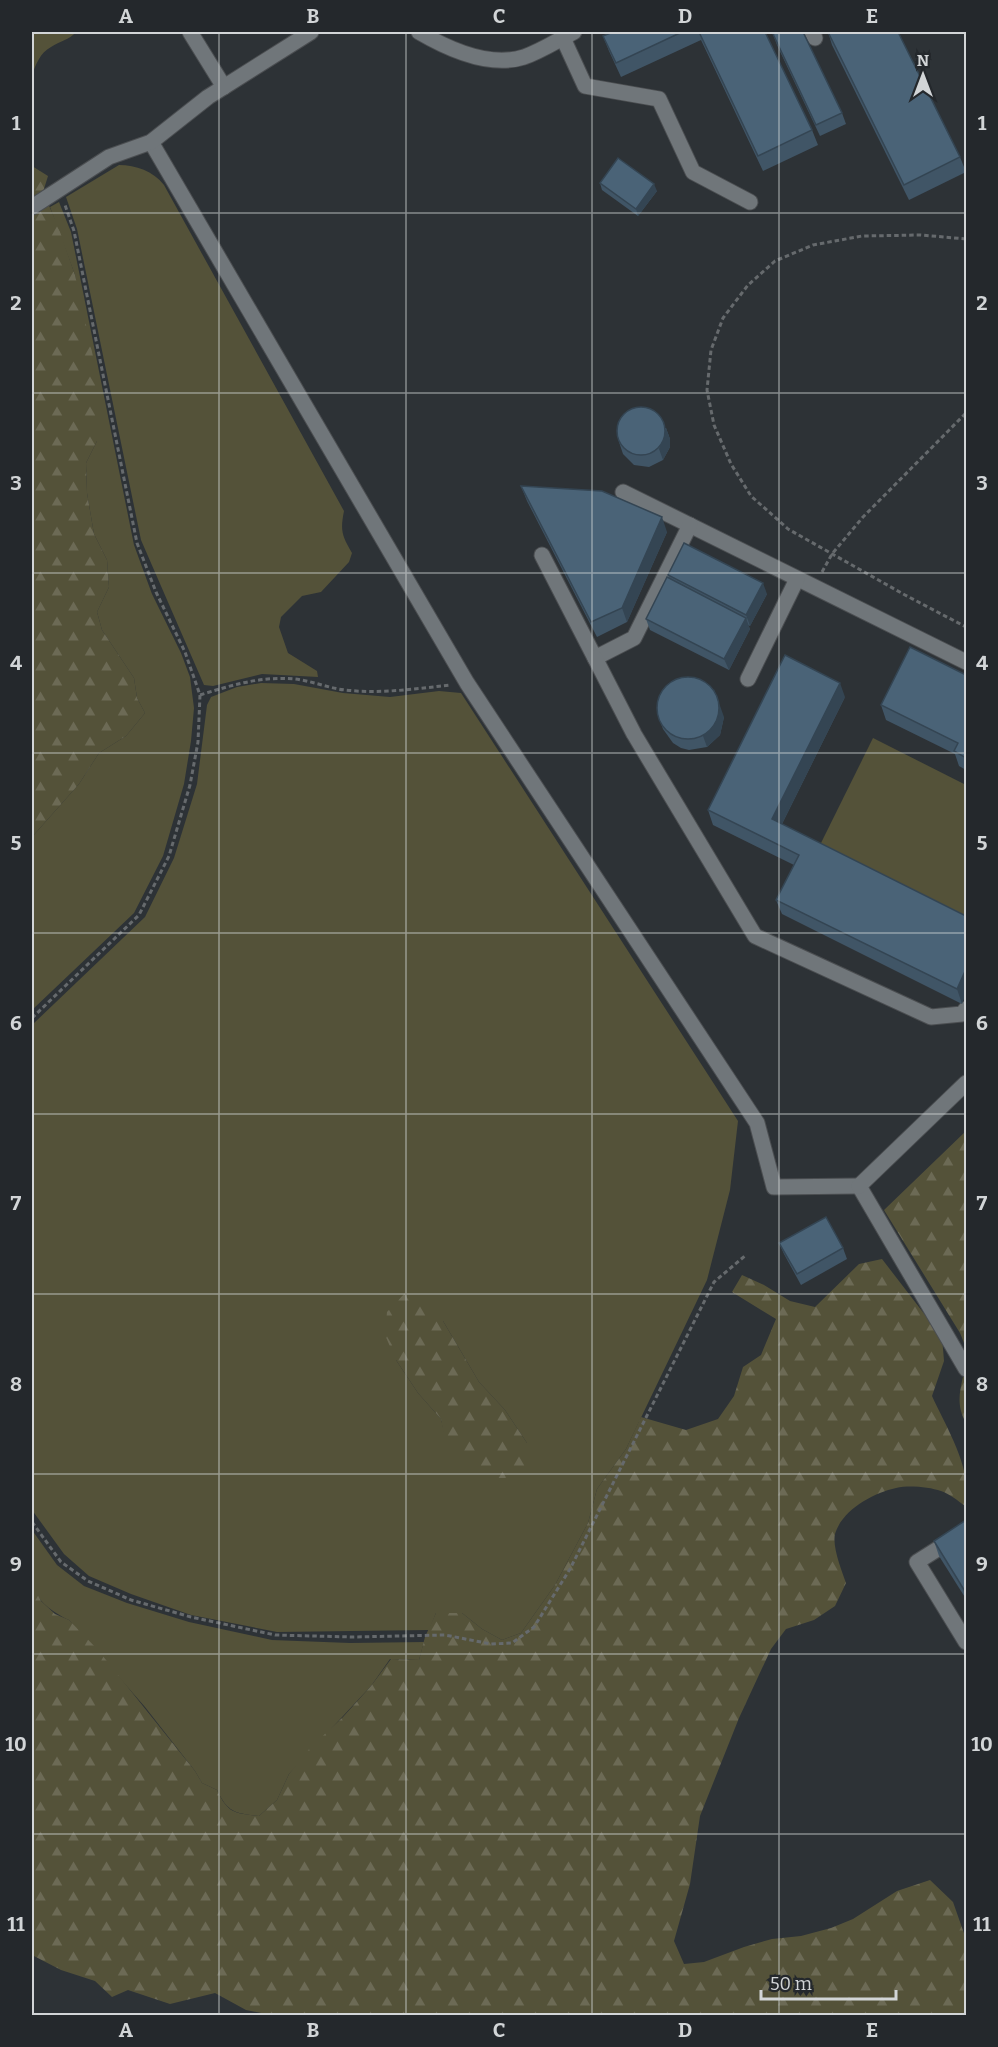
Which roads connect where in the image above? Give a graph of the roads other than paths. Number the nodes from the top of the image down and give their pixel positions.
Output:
1 (190, 32) edge
2 (310, 32) edge
3 (419, 32) edge
4 (568, 34) edge
5 (224, 87) junction
6 (151, 142) junction
7 (750, 202) dead end
8 (32, 207) edge
9 (624, 492) dead end
10 (690, 525) junction
11 (542, 555) dead end
12 (797, 579) junction
13 (595, 658) junction
14 (966, 662) edge
15 (748, 679) dead end
16 (966, 1009) edge
17 (966, 1083) edge
18 (859, 1186) junction
19 (966, 1369) edge
20 (966, 1531) edge
21 (966, 1642) edge

1 - 5 street
2 - 5 street
3 - 4 street
4 - 7 street
5 - 6 street
6 - 8 street
6 - 18 street
9 - 10 street
10 - 12 street
10 - 13 street
11 - 13 street
12 - 14 street
12 - 15 street
13 - 16 street
17 - 18 street
18 - 19 street
20 - 21 street

